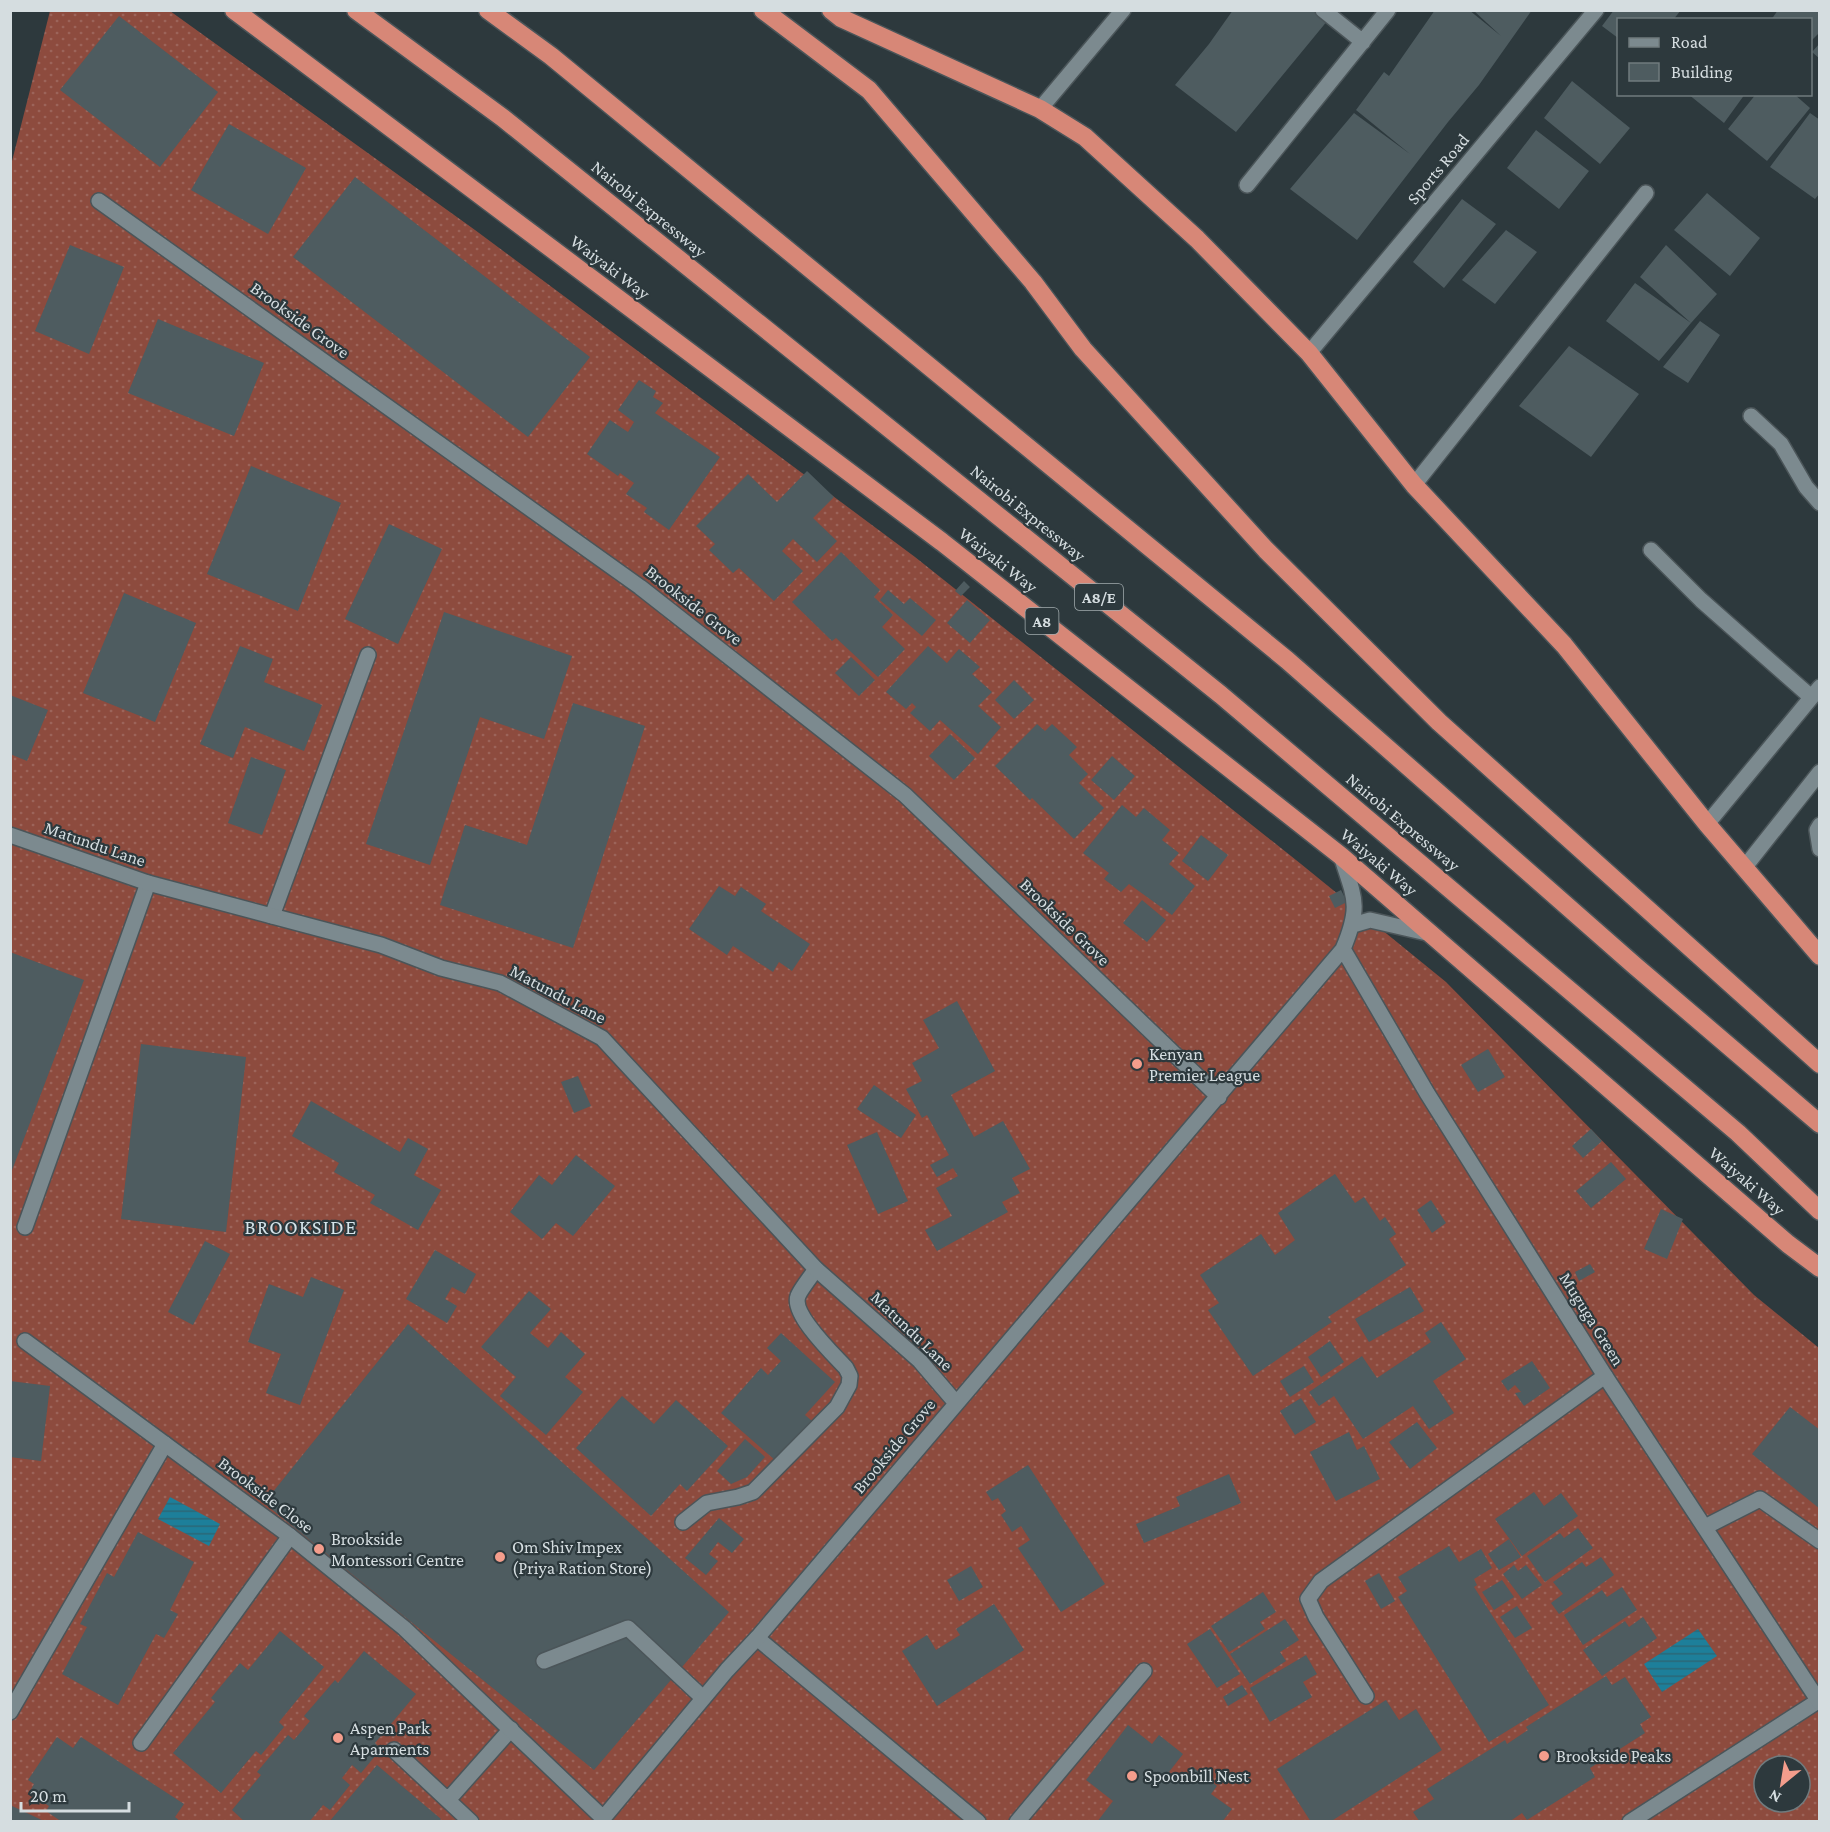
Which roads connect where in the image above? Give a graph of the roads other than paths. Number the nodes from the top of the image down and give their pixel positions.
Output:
1 (234, 10) edge
2 (356, 10) edge
3 (488, 10) edge
4 (763, 10) edge
5 (831, 10) edge
6 (1123, 10) edge
7 (1323, 10) edge
8 (1388, 10) edge
9 (1596, 10) edge
10 (1363, 42) junction
11 (1040, 109) junction
12 (1247, 184) dead end
13 (1646, 193) dead end
14 (99, 201) dead end
15 (1309, 353) junction
16 (1751, 416) dead end
17 (1414, 485) junction
18 (1820, 503) edge
19 (1652, 550) dead end
20 (368, 656) dead end
21 (1815, 692) edge
22 (1820, 772) edge
23 (1707, 824) junction
24 (1820, 825) edge
25 (10, 835) edge
26 (1820, 849) edge
27 (1341, 856) junction
28 (1744, 868) junction
29 (148, 883) junction
30 (272, 916) junction
31 (1353, 925) junction
32 (1431, 934) junction
33 (1343, 949) junction
34 (1820, 956) edge
35 (1820, 1064) edge
36 (1219, 1097) junction
37 (1820, 1124) edge
38 (1820, 1210) edge
39 (25, 1227) dead end
40 (1820, 1268) edge
41 (816, 1269) junction
42 (25, 1341) dead end
43 (1605, 1376) junction
44 (956, 1403) junction
45 (165, 1444) junction
46 (682, 1522) dead end
47 (1705, 1527) junction
48 (290, 1536) junction
49 (1820, 1541) edge
50 (757, 1638) junction
51 (544, 1661) dead end
52 (1143, 1671) dead end
53 (1366, 1696) dead end
54 (703, 1698) junction
55 (1819, 1702) edge
56 (10, 1712) edge
57 (512, 1729) junction
58 (141, 1743) dead end
59 (394, 1750) dead end
60 (448, 1800) junction
61 (602, 1820) edge
62 (471, 1821) edge
63 (978, 1821) edge
64 (1017, 1821) edge
65 (1630, 1821) edge

1 - 27 highway, Waiyaki Way / A8
2 - 38 highway, Nairobi Expressway / A8/E
3 - 37 highway
4 - 35 highway
5 - 11 highway
6 - 11 street
7 - 10 street
8 - 10 street
9 - 15 street, Sports Road
10 - 12 street
11 - 15 highway
13 - 17 street
14 - 36 street, Brookside Grove
15 - 17 highway
16 - 18 street
17 - 23 highway
19 - 21 street
20 - 30 street
21 - 23 street
22 - 28 street
23 - 28 highway
24 - 26 street
25 - 29 street, Matundu Lane
27 - 31 street, Brookside Grove
27 - 32 highway, Waiyaki Way / A8
28 - 34 highway
29 - 30 street, Matundu Lane
29 - 39 street
30 - 41 street, Matundu Lane
31 - 32 street
31 - 33 street, Brookside Grove
32 - 40 highway, Waiyaki Way / A8
33 - 36 street, Brookside Grove
33 - 43 street, Muguga Green
36 - 44 street, Brookside Grove
41 - 44 street, Matundu Lane
41 - 46 street
42 - 45 street, Brookside Close
43 - 47 street, Muguga Green
43 - 53 street
44 - 50 street, Brookside Grove
45 - 48 street, Brookside Close
45 - 56 street
47 - 49 street
47 - 55 street, Muguga Green
48 - 57 street, Brookside Close
48 - 58 street
50 - 54 street, Brookside Grove
50 - 63 street
51 - 54 street
52 - 64 street
54 - 61 street, Brookside Grove
55 - 65 street
57 - 60 street
57 - 61 street, Brookside Close
59 - 60 street
60 - 62 street

